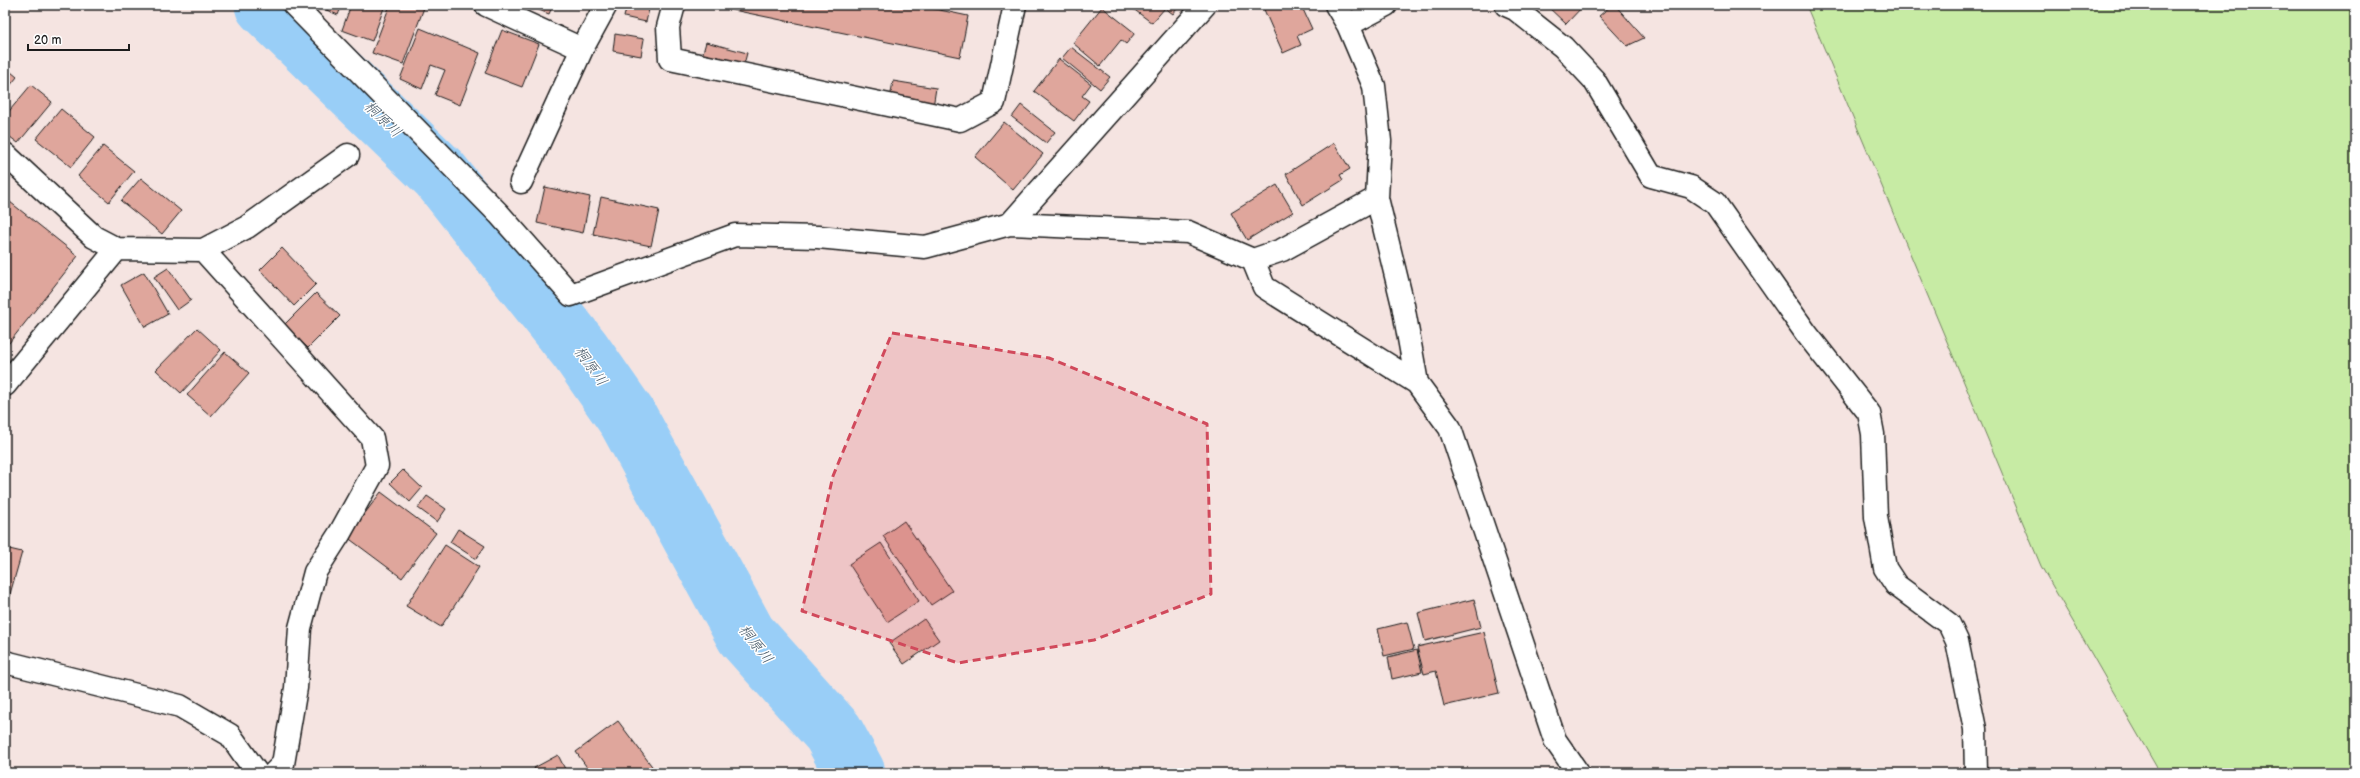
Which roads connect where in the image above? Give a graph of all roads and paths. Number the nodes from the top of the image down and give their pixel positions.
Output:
1 (294, 5) edge
2 (486, 5) edge
3 (606, 5) edge
4 (674, 5) edge
5 (1015, 5) edge
6 (1205, 5) edge
7 (1336, 5) edge
8 (1386, 5) edge
9 (1506, 5) edge
10 (1348, 25) junction
11 (582, 49) junction
12 (5, 154) edge
13 (348, 155) dead end
14 (521, 182) dead end
15 (1377, 198) junction
16 (1010, 224) junction
17 (117, 249) junction
18 (203, 250) junction
19 (1253, 260) junction
20 (1417, 382) junction
21 (5, 385) edge
22 (5, 662) edge
23 (257, 773) edge
24 (274, 773) edge
25 (1578, 773) edge
26 (1976, 773) edge

1 - 16 street
2 - 11 street
3 - 11 street
4 - 5 street
6 - 16 street
7 - 10 street
8 - 10 street
9 - 26 street
10 - 15 street
11 - 14 street
12 - 17 street
13 - 18 street
15 - 19 street
15 - 20 street
16 - 19 street
17 - 18 street
17 - 21 street
18 - 24 street
19 - 20 street
20 - 25 street
22 - 23 street

